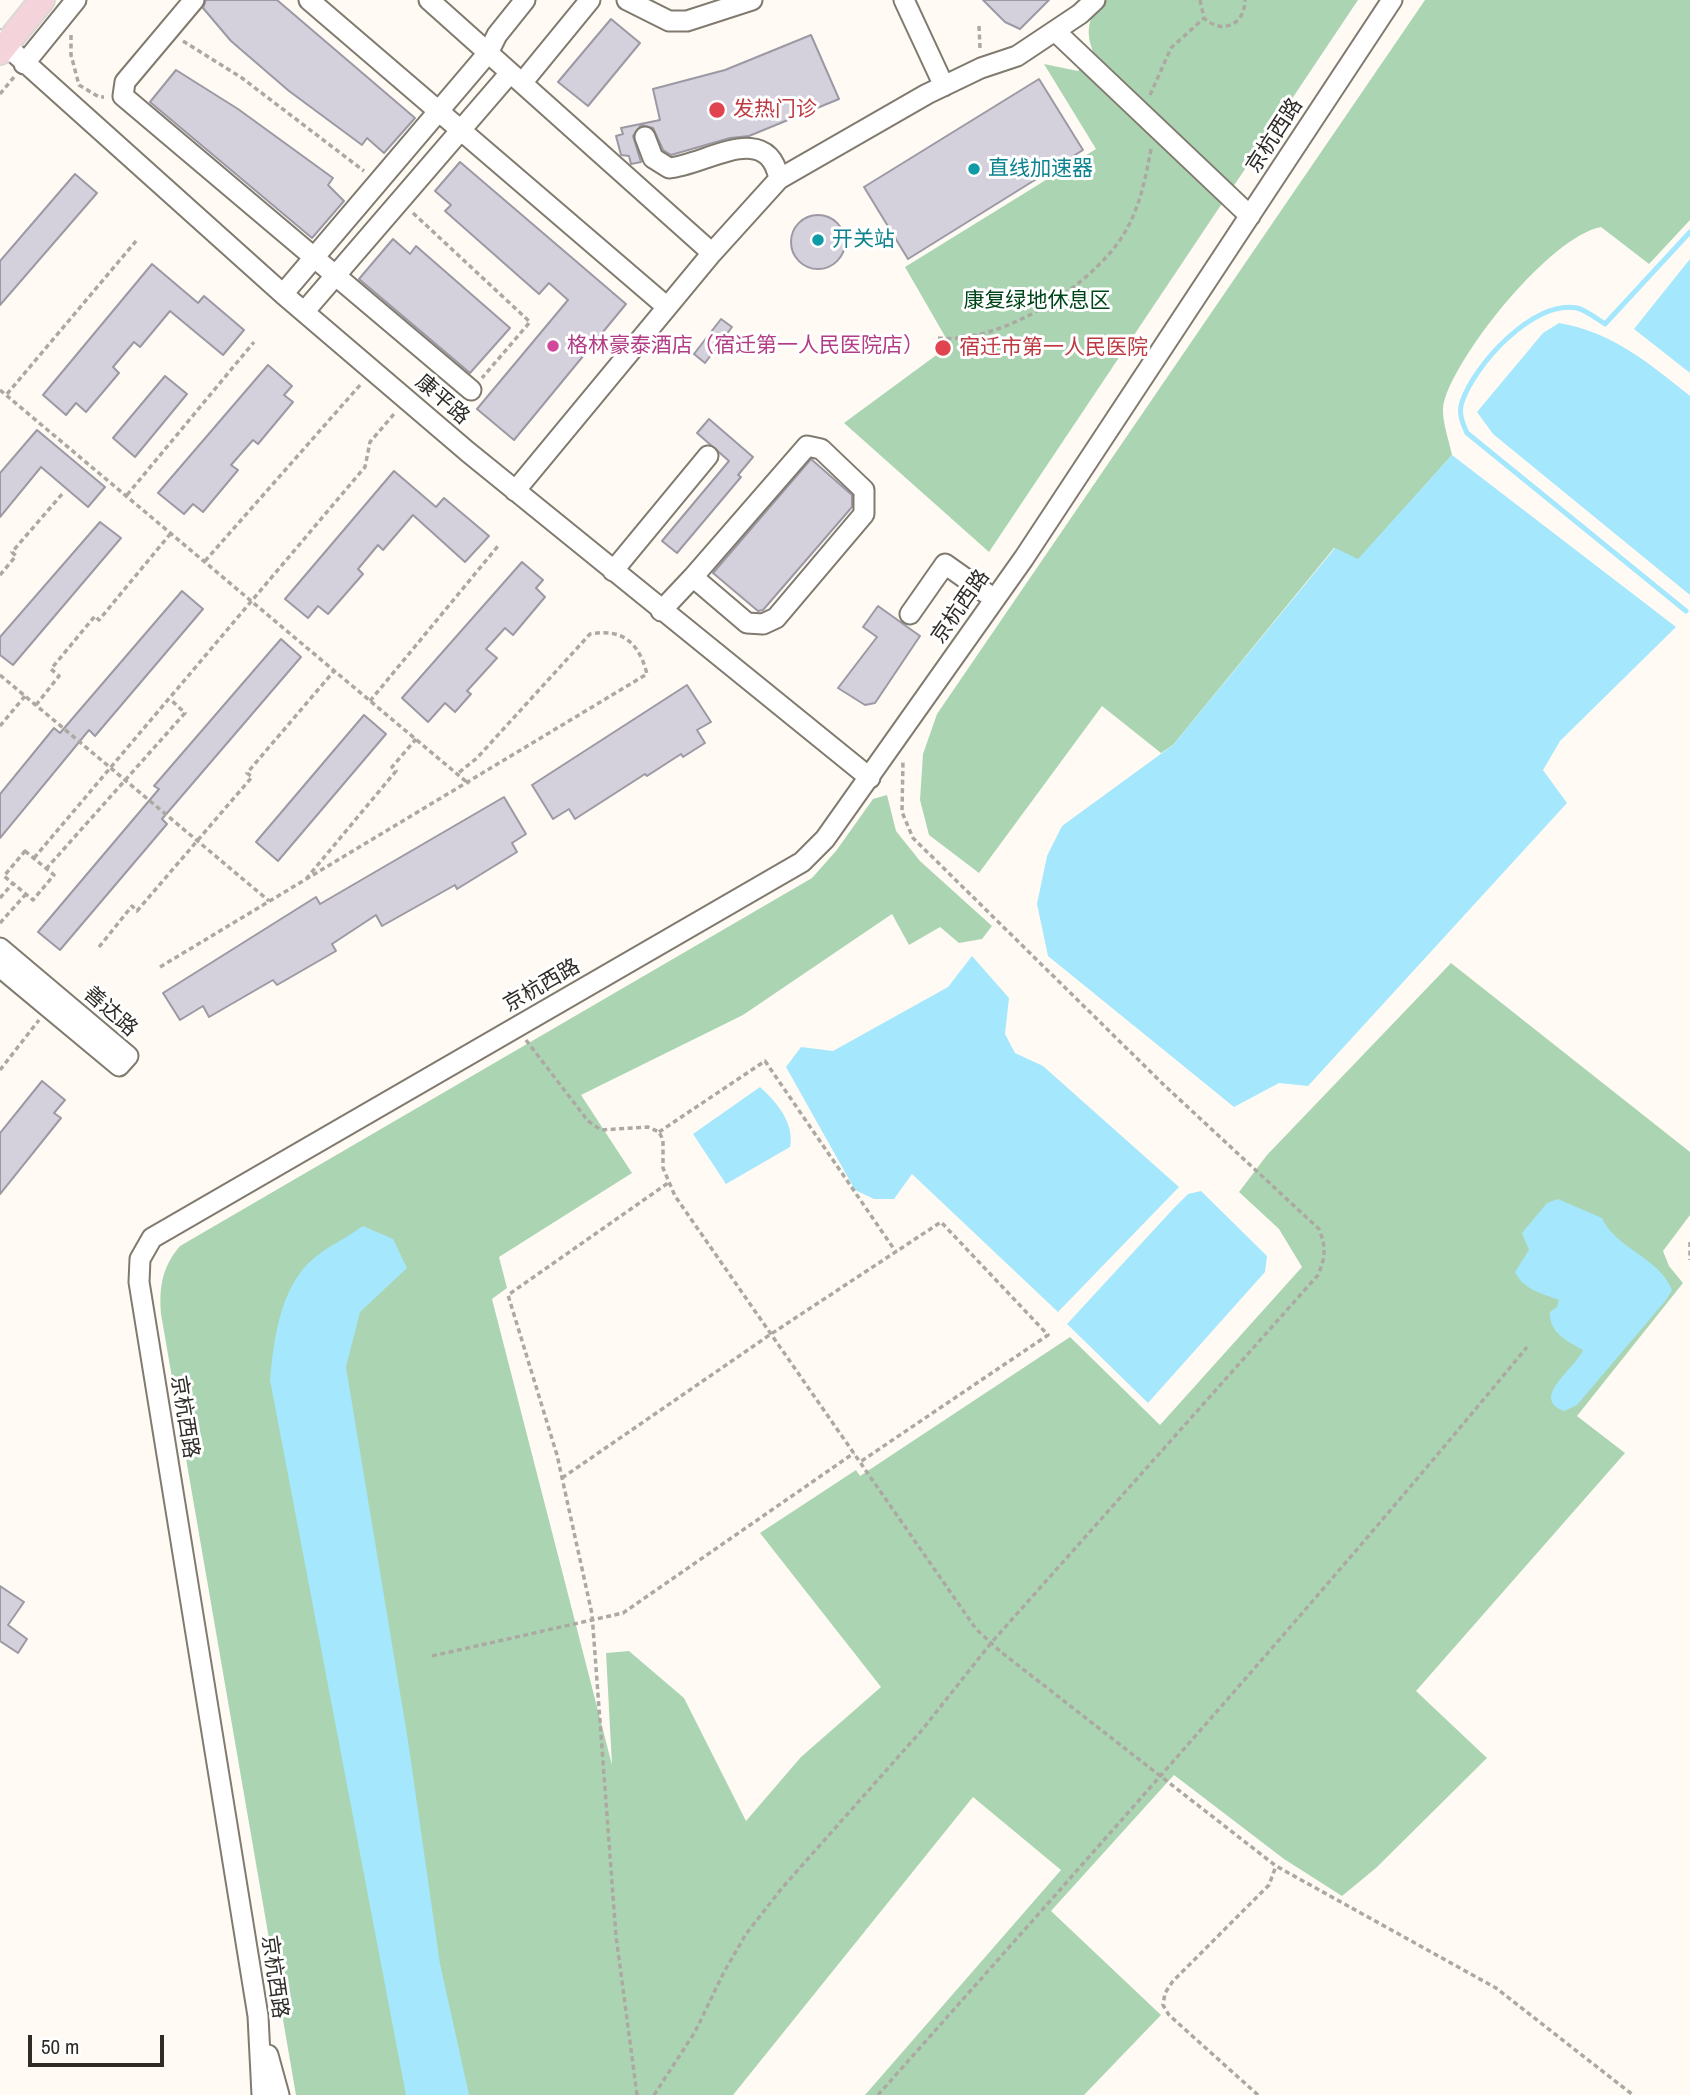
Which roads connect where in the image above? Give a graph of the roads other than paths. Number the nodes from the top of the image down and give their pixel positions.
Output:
1 (42, 0) edge
2 (76, 0) edge
3 (194, 0) edge
4 (309, 0) edge
5 (429, 0) edge
6 (525, 0) edge
7 (590, 0) edge
8 (627, 0) edge
9 (752, 0) edge
10 (904, 0) edge
11 (1095, 0) edge
12 (1392, 0) edge
13 (1055, 31) junction
14 (2, 46) edge
15 (488, 53) junction
16 (24, 64) junction
17 (516, 78) junction
18 (944, 86) junction
19 (438, 111) junction
20 (461, 130) junction
21 (646, 137) dead end
22 (779, 179) junction
23 (1250, 216) junction
24 (712, 253) junction
25 (314, 257) junction
26 (335, 275) junction
27 (283, 294) junction
28 (667, 307) junction
29 (304, 312) junction
30 (471, 390) dead end
31 (708, 456) dead end
32 (516, 491) junction
33 (613, 571) junction
34 (693, 577) junction
35 (993, 598) junction
36 (661, 611) junction
37 (910, 614) dead end
38 (870, 778) junction
39 (0, 948) edge
40 (0, 967) edge
41 (258, 2016) junction
42 (262, 2095) edge
43 (279, 2095) edge

1 - 14 main road
2 - 16 street
3 - 25 street
4 - 19 street
5 - 15 street
6 - 15 street
7 - 17 street
8 - 9 street
10 - 18 street
11 - 13 street
12 - 23 street, 京杭西路
13 - 18 street
13 - 23 street
14 - 16 street, 康平路
15 - 17 street
15 - 19 street
16 - 27 street, 康平路
17 - 20 street
17 - 24 street
18 - 22 street
19 - 20 street
19 - 25 street
20 - 26 street
20 - 28 street
21 - 22 street
22 - 24 street
23 - 35 street, 京杭西路
24 - 28 street
25 - 26 street
25 - 27 street
26 - 29 street
26 - 30 street
27 - 29 street, 康平路
28 - 32 street
29 - 32 street, 康平路
31 - 33 street
32 - 33 street, 康平路
33 - 36 street, 康平路
34 - 34 street
34 - 36 street
35 - 37 street
35 - 38 street, 京杭西路
36 - 38 street, 康平路
38 - 41 street, 京杭西路
39 - 40 street, 善达路
41 - 42 street, 京杭西路
41 - 43 street

